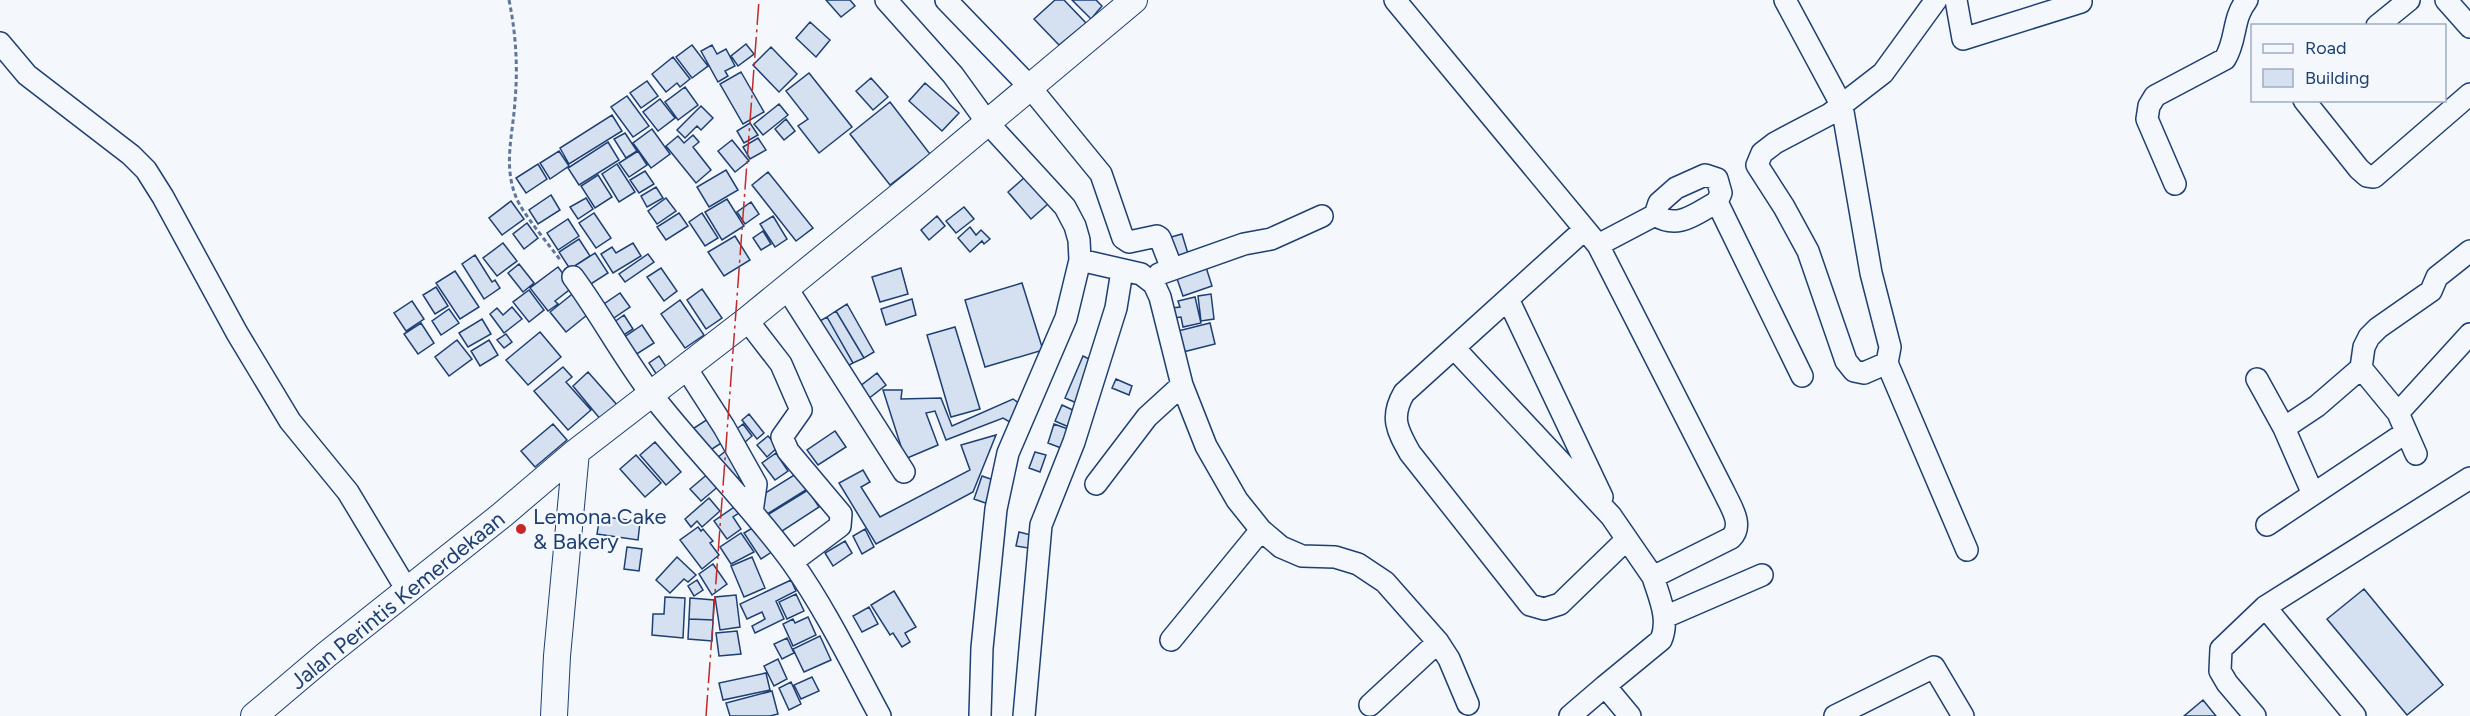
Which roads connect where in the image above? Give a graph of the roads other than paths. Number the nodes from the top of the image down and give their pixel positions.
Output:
1 (886, 0) edge
2 (946, 0) edge
3 (1134, 0) edge
4 (1395, 0) edge
5 (1785, 0) edge
6 (1936, 0) edge
7 (1956, 0) edge
8 (2079, 0) edge
9 (2247, 0) edge
10 (2409, 0) edge
11 (2446, 0) edge
12 (2379, 24) edge
13 (2470, 27) edge
14 (0, 42) edge
15 (1026, 88) junction
16 (2470, 94) edge
17 (2306, 102) edge
18 (1842, 106) junction
19 (989, 120) junction
20 (2175, 184) dead end
21 (1717, 202) junction
22 (1654, 215) junction
23 (1322, 216) dead end
24 (1592, 237) junction
25 (2470, 251) edge
26 (1102, 266) junction
27 (1172, 269) junction
28 (573, 277) road end
29 (1148, 278) junction
30 (786, 287) junction
31 (1508, 299) junction
32 (747, 320) junction
33 (2470, 334) edge
34 (1454, 348) junction
35 (1887, 363) junction
36 (686, 368) junction
37 (2361, 368) junction
38 (1802, 376) dead end
39 (2257, 379) dead end
40 (1182, 385) junction
41 (651, 393) junction
42 (2402, 423) junction
43 (2284, 428) junction
44 (576, 452) junction
45 (2416, 454) dead end
46 (904, 472) dead end
47 (2470, 478) edge
48 (1096, 484) dead end
49 (2313, 494) junction
50 (752, 512) junction
51 (1611, 516) junction
52 (2267, 525) dead end
53 (1261, 530) junction
54 (1626, 540) junction
55 (1966, 550) dead end
56 (792, 562) junction
57 (1762, 576) dead end
58 (1653, 577) junction
59 (407, 591) junction
60 (2265, 607) junction
61 (1665, 617) junction
62 (1171, 640) dead end
63 (1438, 642) junction
64 (1605, 686) junction
65 (1468, 704) dead end
66 (1370, 705) dead end
67 (1848, 713) edge
68 (254, 716) edge
69 (554, 716) edge
70 (880, 716) edge
71 (980, 716) edge
72 (1024, 716) edge
73 (1570, 716) edge
74 (1630, 716) edge
75 (1963, 716) edge
76 (2255, 716) edge
77 (2355, 716) edge

1 - 19 street
2 - 15 street
3 - 15 main road
4 - 24 street
5 - 18 street
6 - 18 street
7 - 8 street
9 - 20 street
10 - 12 street
11 - 13 street
14 - 59 street
15 - 19 main road
15 - 27 street
16 - 17 street
18 - 35 street
18 - 35 street
19 - 26 street
19 - 30 main road, Jalan Perintis Kemerdekaan
21 - 22 street
21 - 22 street
21 - 38 street
22 - 24 street
23 - 27 street
24 - 31 street
24 - 58 street
25 - 37 street
26 - 29 street
26 - 71 street
26 - 72 street
27 - 29 street
28 - 41 street
29 - 40 street
30 - 32 main road, Jalan Perintis Kemerdekaan
30 - 46 street
31 - 34 street
31 - 51 street
32 - 36 main road, Jalan Perintis Kemerdekaan
32 - 56 street
33 - 42 street
34 - 51 street
34 - 54 street
35 - 55 street
36 - 41 main road, Jalan Perintis Kemerdekaan
36 - 50 street
37 - 42 street
37 - 43 street
39 - 43 street
40 - 48 street
40 - 53 street
41 - 44 main road, Jalan Perintis Kemerdekaan
41 - 50 street
42 - 45 street
42 - 49 street
43 - 49 street
44 - 59 main road, Jalan Perintis Kemerdekaan
44 - 69 main road
47 - 60 street
49 - 52 street
50 - 56 street
51 - 54 street
53 - 62 street
53 - 63 street
54 - 58 street
56 - 70 street
57 - 61 street
58 - 61 street
59 - 68 main road, Jalan Perintis Kemerdekaan
60 - 76 street
60 - 77 street
61 - 64 street
63 - 65 street
63 - 66 street
64 - 73 street
64 - 74 street
67 - 75 street

